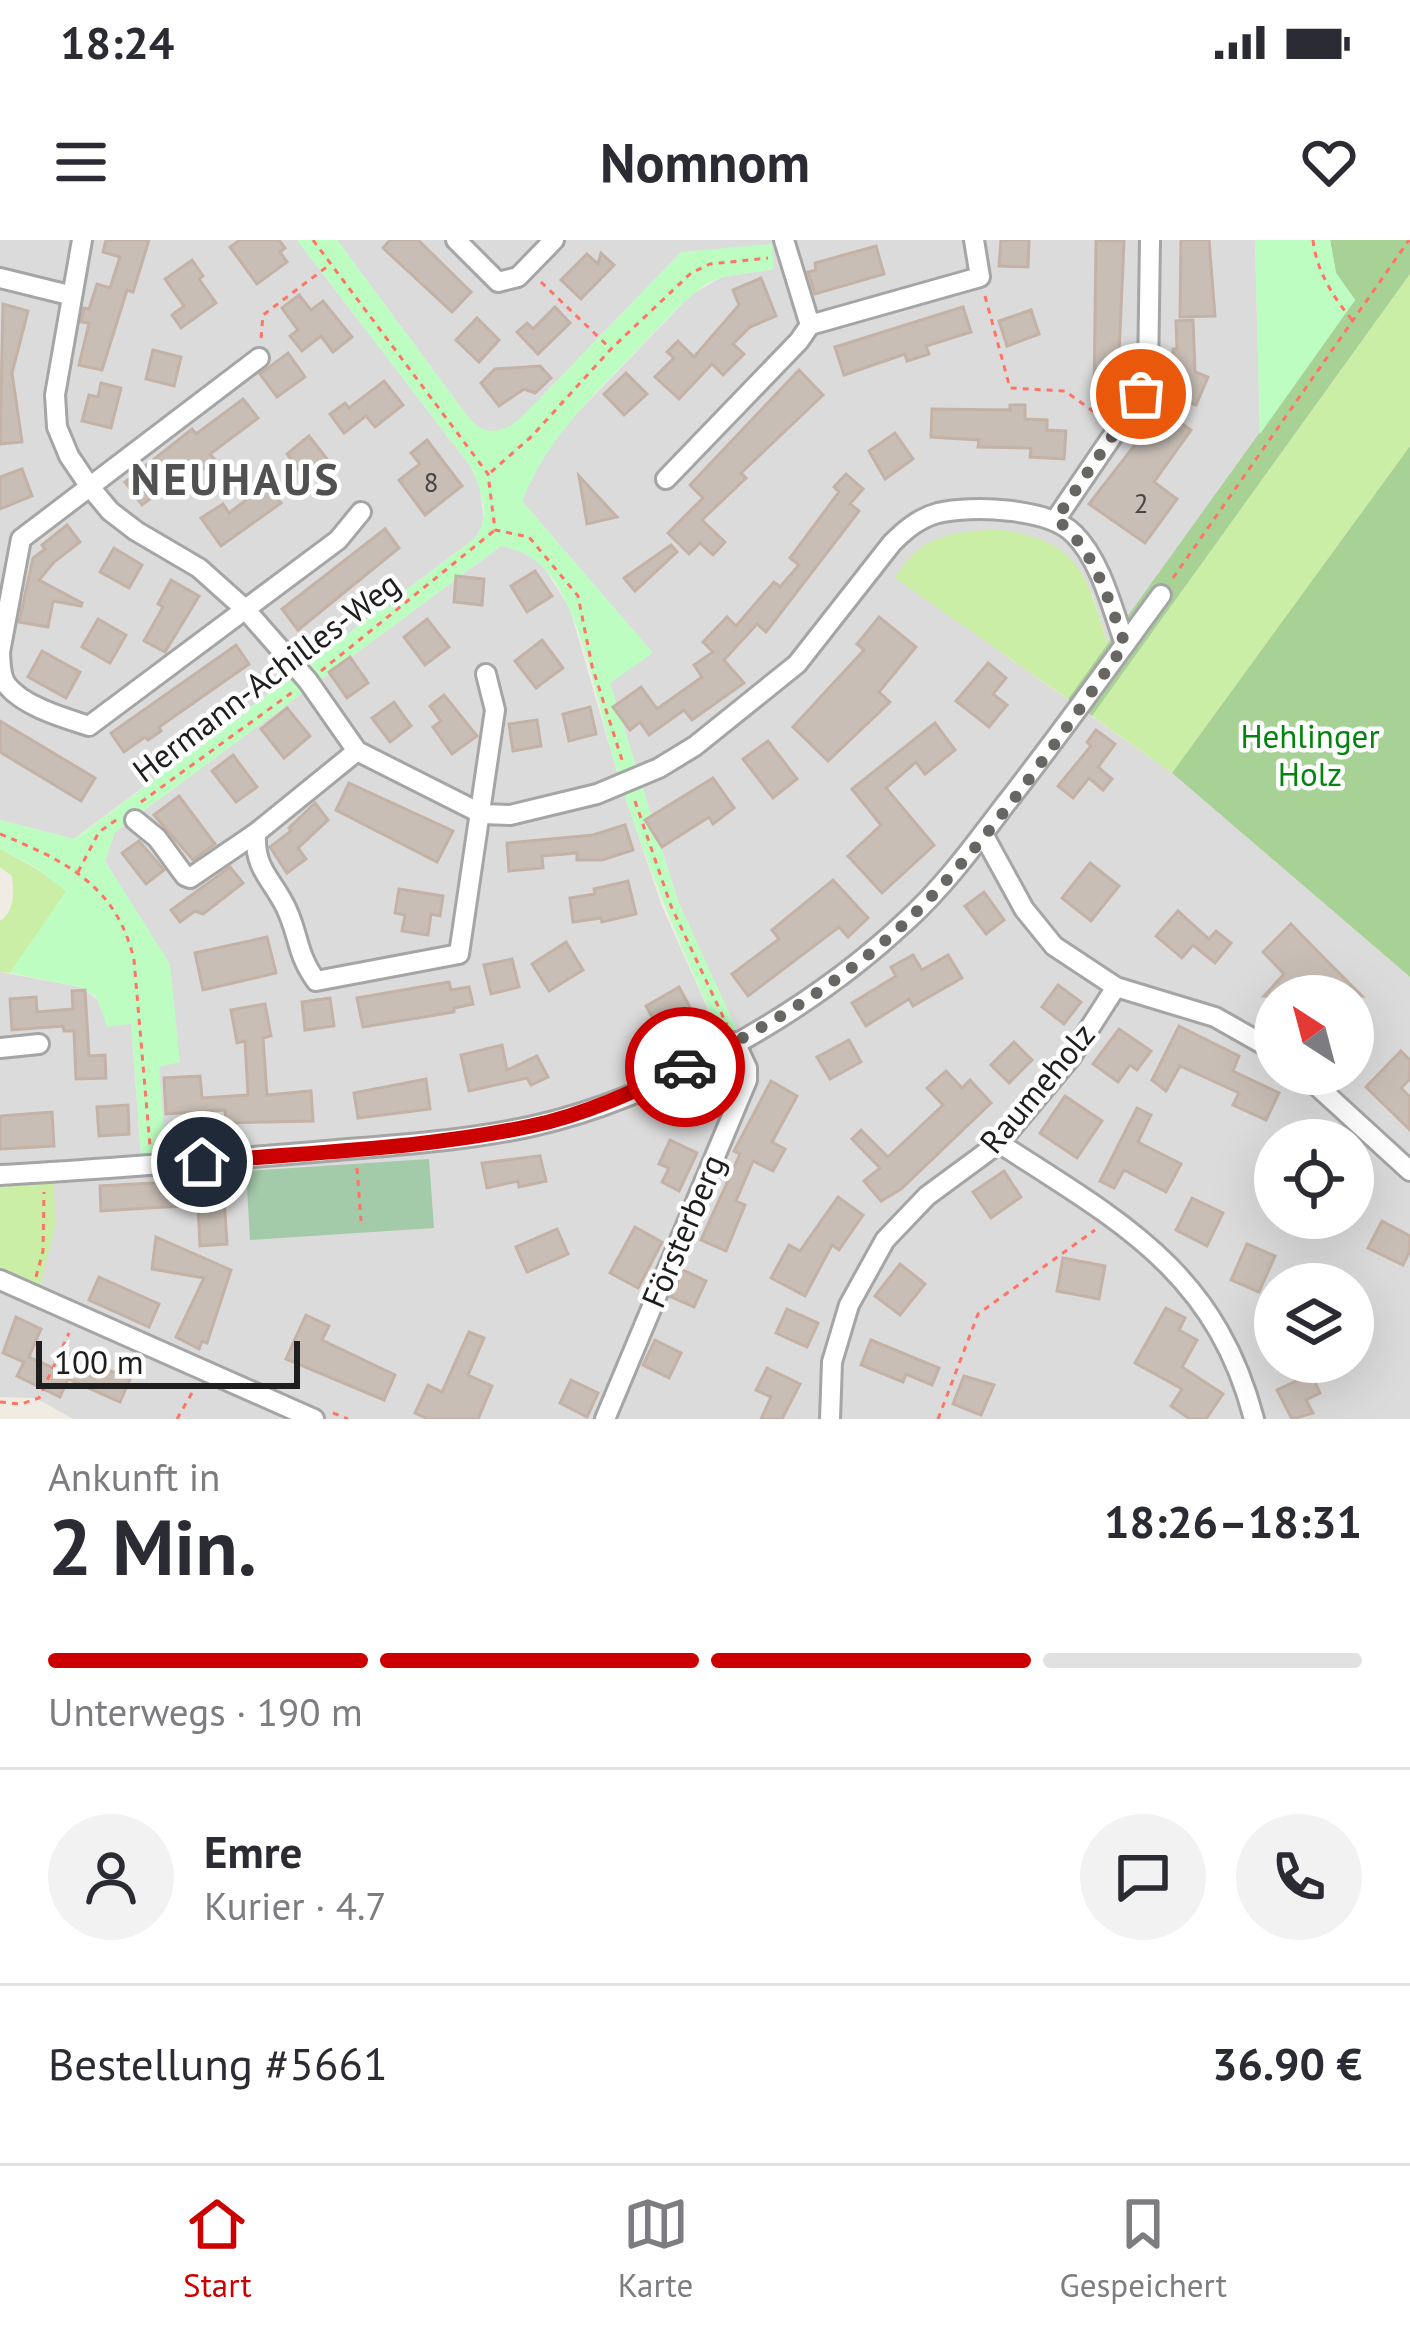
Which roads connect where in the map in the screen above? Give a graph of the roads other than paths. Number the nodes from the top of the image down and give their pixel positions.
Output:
1 (82, 240) edge
2 (456, 240) edge
3 (554, 240) edge
4 (974, 240) edge
5 (1150, 240) edge
6 (786, 249) edge
7 (0, 278) edge
8 (69, 295) junction
9 (809, 325) junction
10 (259, 358) road end
11 (666, 479) dead end
12 (90, 487) junction
13 (361, 512) dead end
14 (1056, 519) junction
15 (1161, 595) road end
16 (246, 610) junction
17 (1125, 644) junction
18 (0, 652) edge
19 (486, 674) dead end
20 (357, 751) junction
21 (482, 814) junction
22 (130, 815) road end
23 (256, 833) junction
24 (983, 834) junction
25 (1116, 987) junction
26 (1254, 1039) edge
27 (736, 1042) junction
28 (39, 1043) dead end
29 (0, 1048) edge
30 (1327, 1095) edge
31 (999, 1143) junction
32 (1410, 1171) edge
33 (0, 1175) edge
34 (0, 1280) edge
35 (831, 1415) edge
36 (314, 1419) edge
37 (605, 1419) edge
38 (851, 1419) edge
39 (1254, 1419) edge

1 - 8 street
2 - 3 street
4 - 9 street
5 - 14 street
6 - 9 street
7 - 8 street
8 - 12 street
9 - 11 street
10 - 12 street
12 - 16 street
12 - 18 street
13 - 16 street
14 - 17 street
14 - 21 street
15 - 17 street
16 - 18 street
16 - 20 street
17 - 24 street
19 - 21 street
20 - 21 street
20 - 23 street
21 - 23 street
22 - 23 street
24 - 25 street, Raumeholz
24 - 27 street
25 - 26 street
25 - 31 street, Raumeholz
27 - 33 street
27 - 37 street, Försterberg
28 - 29 street
30 - 32 street
31 - 35 street, Raumeholz
31 - 39 street
34 - 36 street
35 - 38 street

